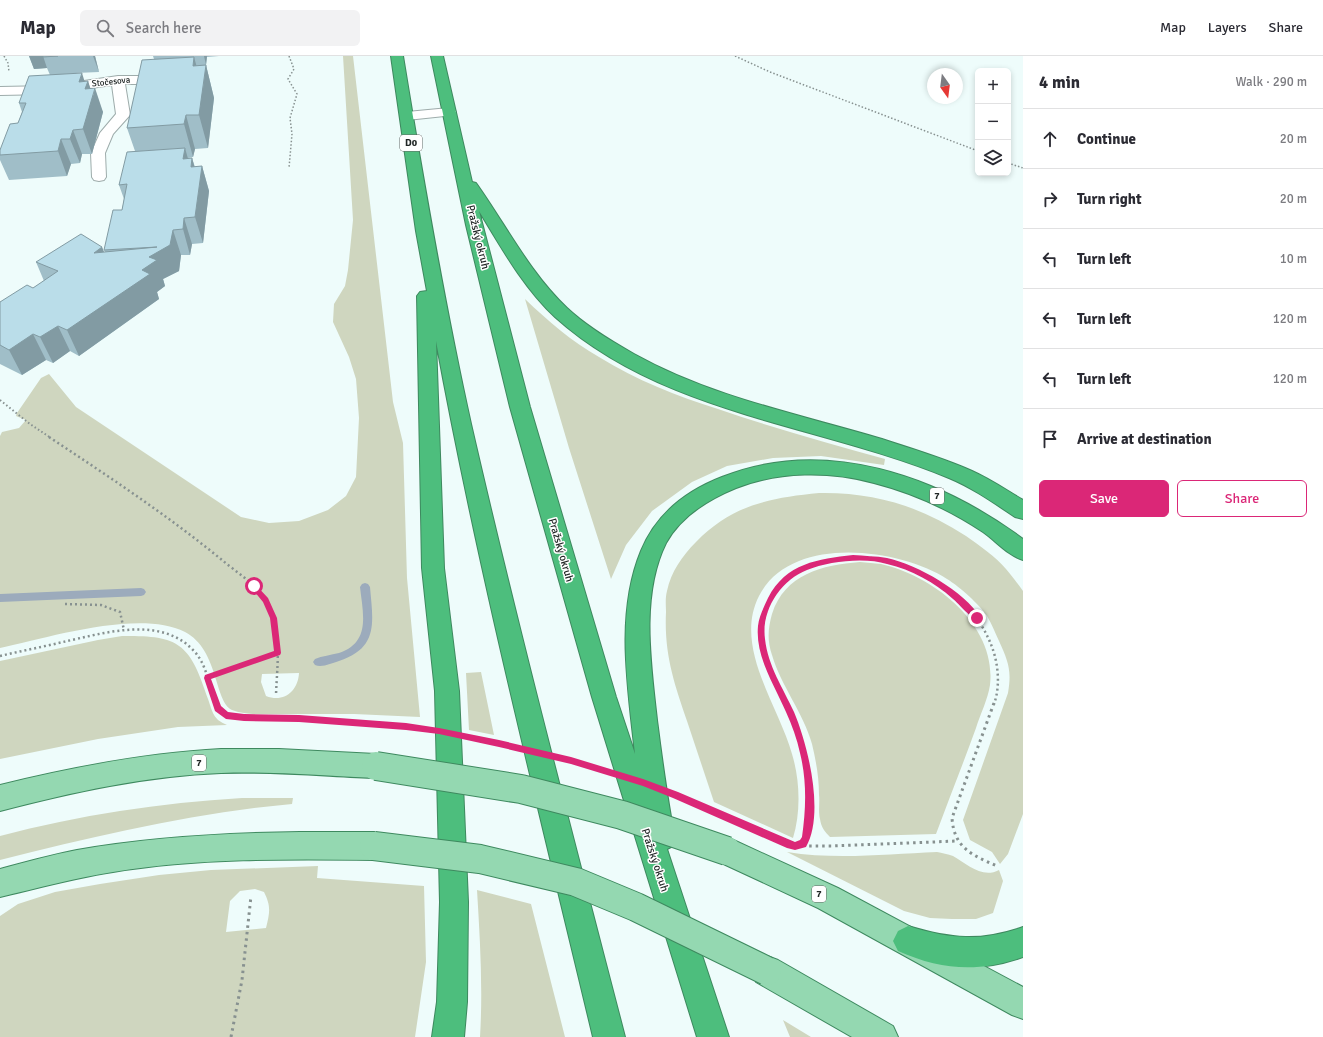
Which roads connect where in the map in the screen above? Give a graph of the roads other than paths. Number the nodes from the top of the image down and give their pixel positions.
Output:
1 (397, 56) edge
2 (436, 56) edge
3 (118, 80) junction
4 (174, 80) edge
5 (0, 91) edge
6 (449, 112) junction
7 (407, 116) junction
8 (464, 175) junction
9 (99, 177) dead end
10 (424, 231) junction
11 (1023, 511) edge
12 (1023, 551) edge
13 (0, 798) edge
14 (0, 883) edge
15 (678, 930) junction
16 (908, 941) junction
17 (1023, 942) edge
18 (1023, 1004) edge
19 (448, 1037) edge
20 (609, 1037) edge
21 (713, 1037) edge
22 (882, 1037) edge

1 - 7 highway, D0
2 - 6 highway, Pražský okruh
3 - 4 street, Stočesova
3 - 5 street, Stočesova
3 - 9 street
6 - 7 street
6 - 8 highway, Pražský okruh
7 - 10 highway, D0
8 - 11 highway
8 - 15 highway, Pražský okruh
10 - 19 highway
10 - 20 highway, D0
12 - 15 highway, 7
13 - 16 main road, 7, bridge
14 - 22 main road, bridge
15 - 21 highway, Pražský okruh / 7
16 - 17 highway, 7
16 - 18 main road, 7

